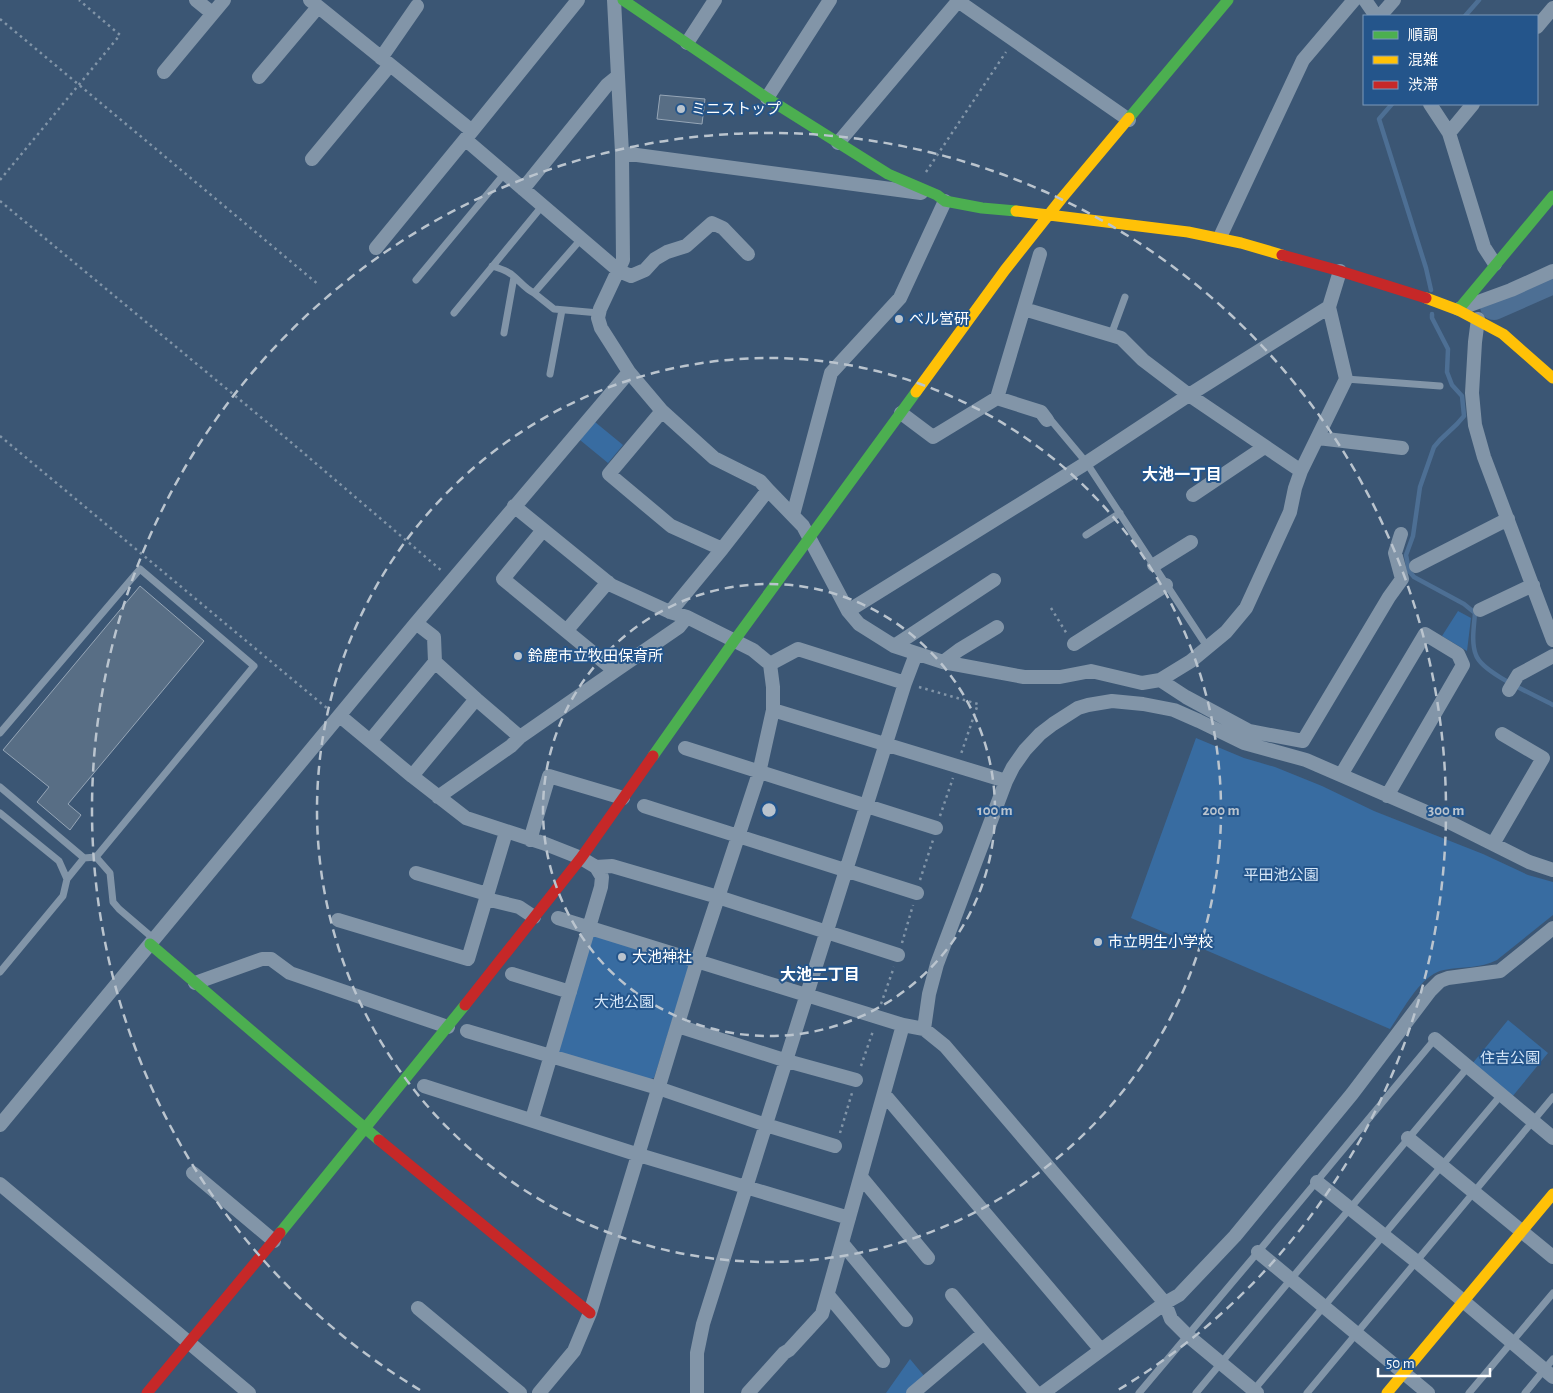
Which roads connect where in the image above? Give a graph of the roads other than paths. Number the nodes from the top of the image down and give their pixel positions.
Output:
1 (196, 0) edge
2 (224, 0) edge
3 (578, 0) edge
4 (614, 0) edge
5 (623, 0) edge
6 (715, 0) edge
7 (830, 0) edge
8 (1228, 0) edge
9 (1354, 0) edge
10 (1365, 0) edge
11 (1394, 0) edge
12 (959, 1) edge
13 (314, 3) edge
14 (418, 6) dead end
15 (1553, 8) edge
16 (212, 13) junction
17 (1375, 15) edge
18 (1381, 15) edge
19 (1538, 26) edge
20 (687, 43) junction
21 (385, 61) junction
22 (164, 72) dead end
23 (618, 76) junction
24 (259, 77) dead end
25 (767, 98) junction
26 (1431, 105) edge
27 (1472, 105) edge
28 (1129, 120) junction
29 (1448, 133) junction
30 (469, 136) junction
31 (838, 143) junction
32 (622, 153) junction
33 (312, 159) dead end
34 (505, 173) junction
35 (523, 189) junction
36 (1553, 196) edge
37 (941, 198) junction
38 (542, 205) junction
39 (1050, 215) junction
40 (1220, 237) junction
41 (582, 238) junction
42 (376, 248) dead end
43 (748, 254) dead end
44 (1040, 254) dead end
45 (1495, 264) junction
46 (492, 266) junction
47 (619, 270) junction
48 (1340, 271) junction
49 (1553, 271) edge
50 (514, 277) junction
51 (416, 280) dead end
52 (534, 292) junction
53 (1125, 297) dead end
54 (1329, 306) junction
55 (1024, 308) junction
56 (562, 310) junction
57 (1458, 310) junction
58 (454, 313) dead end
59 (599, 313) junction
60 (1478, 319) junction
61 (504, 333) dead end
62 (1110, 335) junction
63 (629, 372) junction
64 (550, 374) dead end
65 (1553, 378) edge
66 (1346, 379) junction
67 (1440, 386) dead end
68 (1189, 395) junction
69 (997, 398) junction
70 (662, 411) junction
71 (902, 413) junction
72 (1047, 420) joint
73 (1318, 438) junction
74 (1263, 446) junction
75 (1402, 448) dead end
76 (1086, 462) junction
77 (1301, 471) junction
78 (768, 490) junction
79 (1193, 495) dead end
80 (514, 506) junction
81 (1120, 513) junction
82 (793, 515) junction
83 (1508, 519) junction
84 (543, 530) junction
85 (1401, 534) dead end
86 (1086, 535) dead end
87 (808, 539) junction
88 (1191, 542) dead end
89 (722, 549) junction
90 (1154, 565) junction
91 (1416, 566) dead end
92 (994, 580) dead end
93 (608, 582) junction
94 (1166, 585) junction
95 (1533, 585) junction
96 (1480, 610) dead end
97 (848, 611) junction
98 (670, 612) junction
99 (687, 617) junction
100 (416, 623) junction
101 (997, 627) dead end
102 (567, 630) junction
103 (1553, 640) edge
104 (734, 641) junction
105 (1074, 644) dead end
106 (894, 646) junction
107 (1208, 648) junction
108 (916, 654) junction
109 (1553, 656) edge
110 (435, 662) junction
111 (943, 662) junction
112 (770, 664) junction
113 (616, 671) junction
114 (1160, 680) junction
115 (905, 682) junction
116 (1509, 690) dead end
117 (476, 699) junction
118 (774, 710) junction
119 (339, 717) junction
120 (0, 733) edge
121 (1502, 734) dead end
122 (520, 737) junction
123 (1246, 737) junction
124 (370, 741) junction
125 (886, 744) junction
126 (685, 748) dead end
127 (759, 773) junction
128 (1341, 775) junction
129 (412, 776) junction
130 (1006, 781) junction
131 (0, 787) edge
132 (1387, 796) junction
133 (438, 797) junction
134 (623, 798) junction
135 (644, 806) dead end
136 (866, 806) junction
137 (0, 812) edge
138 (936, 828) dead end
139 (506, 832) junction
140 (738, 836) junction
141 (530, 840) junction
142 (1493, 844) junction
143 (96, 857) junction
144 (84, 858) junction
145 (581, 858) junction
146 (596, 867) junction
147 (1553, 870) edge
148 (846, 871) junction
149 (416, 873) dead end
150 (67, 879) junction
151 (917, 893) dead end
152 (487, 896) junction
153 (718, 897) junction
154 (534, 917) junction
155 (558, 918) dead end
156 (338, 920) dead end
157 (588, 927) junction
158 (1553, 928) edge
159 (827, 932) junction
160 (152, 941) junction
161 (898, 955) dead end
162 (697, 961) junction
163 (0, 972) edge
164 (512, 974) dead end
165 (195, 983) junction
166 (570, 992) junction
167 (807, 996) junction
168 (903, 1025) junction
169 (678, 1026) junction
170 (448, 1027) junction
171 (924, 1029) junction
172 (467, 1031) dead end
173 (1435, 1039) joint
174 (550, 1056) junction
175 (787, 1061) junction
176 (1468, 1067) junction
177 (856, 1080) dead end
178 (424, 1086) dead end
179 (658, 1088) junction
180 (884, 1094) junction
181 (1501, 1095) junction
182 (1553, 1097) edge
183 (532, 1120) junction
184 (1533, 1121) junction
185 (0, 1125) edge
186 (766, 1125) junction
187 (365, 1128) junction
188 (1408, 1138) junction
189 (1553, 1138) edge
190 (835, 1146) dead end
191 (639, 1155) junction
192 (1442, 1166) junction
193 (192, 1173) dead end
194 (861, 1177) junction
195 (1317, 1182) junction
196 (0, 1184) edge
197 (747, 1188) junction
198 (1474, 1192) junction
199 (1553, 1194) edge
200 (1349, 1208) junction
201 (849, 1218) junction
202 (1522, 1231) junction
203 (1384, 1235) junction
204 (274, 1241) junction
205 (842, 1243) junction
206 (1258, 1252) junction
207 (1553, 1257) edge
208 (928, 1258) dead end
209 (1417, 1262) junction
210 (1291, 1279) junction
211 (1553, 1293) edge
212 (828, 1295) junction
213 (952, 1295) dead end
214 (1463, 1302) junction
215 (1165, 1303) junction
216 (1324, 1306) junction
217 (418, 1308) dead end
218 (590, 1313) junction
219 (906, 1320) dead end
220 (984, 1332) junction
221 (1357, 1334) junction
222 (1187, 1335) junction
223 (188, 1343) junction
224 (1512, 1343) junction
225 (1101, 1350) junction
226 (883, 1361) dead end
227 (1221, 1363) junction
228 (1550, 1369) edge
229 (1404, 1373) junction
230 (1254, 1392) edge
231 (147, 1393) edge
232 (249, 1393) edge
233 (520, 1393) edge
234 (539, 1393) edge
235 (697, 1393) edge
236 (748, 1393) edge
237 (913, 1393) edge
238 (1036, 1393) edge
239 (1043, 1393) edge
240 (1139, 1393) edge
241 (1196, 1393) edge
242 (1307, 1393) edge
243 (1387, 1393) edge
244 (1428, 1393) edge
245 (1469, 1393) edge
246 (1525, 1393) edge

1 - 16 street
2 - 16 street
3 - 30 street
4 - 23 street
5 - 20 street
6 - 20 street
7 - 25 street
8 - 28 street
9 - 40 street
10 - 17 street
11 - 18 street
12 - 28 street
12 - 31 street
13 - 21 street
13 - 24 street
14 - 21 street
15 - 19 street
16 - 22 street
20 - 25 street
21 - 30 street
21 - 33 street
23 - 32 street
23 - 35 street
25 - 31 street
26 - 29 street
27 - 29 street
28 - 39 street
29 - 45 street
30 - 34 street
30 - 42 street
31 - 37 street
32 - 37 street
32 - 47 street
34 - 35 street
34 - 51 lane
35 - 38 street
36 - 45 street
37 - 39 street
37 - 82 street
38 - 41 street
38 - 46 lane
39 - 40 street
39 - 71 street
40 - 48 street
41 - 47 street
41 - 52 lane
43 - 47 street
44 - 55 street
45 - 57 street
46 - 50 lane
46 - 58 lane
47 - 59 street
48 - 54 street
48 - 57 street
49 - 57 street
50 - 52 lane
50 - 61 lane
52 - 56 lane
53 - 62 lane
54 - 66 street
54 - 68 street
55 - 62 street
55 - 69 street
56 - 59 lane
56 - 64 lane
57 - 60 street
59 - 63 street
60 - 65 street
60 - 83 street
62 - 68 street
63 - 70 street
63 - 80 street
66 - 67 lane
66 - 73 street
68 - 74 street
68 - 76 street
69 - 71 street
69 - 72 street
70 - 78 street
70 - 89 street
71 - 87 street
72 - 76 lane
73 - 75 street
73 - 77 street
74 - 77 street
74 - 79 street
76 - 81 lane
76 - 97 street
77 - 107 street
78 - 82 street
78 - 89 street
80 - 84 street
80 - 100 street
81 - 86 lane
81 - 90 lane
82 - 87 street
83 - 91 street
83 - 95 street
84 - 93 street
84 - 102 street
85 - 123 street
87 - 97 street
87 - 104 street
88 - 90 street
89 - 98 street
90 - 94 lane
92 - 106 street
93 - 98 street
93 - 102 street
94 - 105 street
94 - 107 lane
95 - 96 street
95 - 103 street
97 - 106 street
98 - 99 street
99 - 104 street
99 - 113 street
100 - 110 street
100 - 119 street
101 - 111 street
102 - 113 street
104 - 112 street
104 - 134 street
106 - 108 street
107 - 114 street
108 - 111 street
108 - 115 street
109 - 116 street
110 - 117 street
110 - 124 street
111 - 114 street
112 - 115 street
112 - 118 street
113 - 122 street
114 - 123 street
115 - 125 street
117 - 122 street
117 - 129 street
118 - 125 street
118 - 127 street
119 - 124 street
119 - 160 street
120 - 143 lane
121 - 142 street
122 - 133 street
123 - 128 street
123 - 130 street
124 - 129 street
125 - 130 street
125 - 136 street
126 - 127 street
127 - 136 street
127 - 140 street
128 - 132 street
128 - 132 street
129 - 133 street
130 - 171 street
131 - 144 lane
132 - 142 street
133 - 139 street
134 - 141 street
134 - 145 street
135 - 140 street
136 - 138 street
136 - 148 street
137 - 150 lane
139 - 141 street
139 - 152 street
140 - 148 street
140 - 153 street
141 - 145 street
142 - 147 street
143 - 144 lane
143 - 160 lane
144 - 150 lane
145 - 146 street
145 - 154 street
146 - 153 street
146 - 157 street
148 - 151 street
148 - 159 street
149 - 152 street
150 - 163 lane
152 - 154 street
152 - 156 street
153 - 159 street
153 - 162 street
154 - 170 street
155 - 157 street
157 - 162 street
157 - 166 street
158 - 215 street
159 - 161 street
159 - 167 street
160 - 165 street
160 - 185 street
162 - 167 street
162 - 169 street
164 - 166 street
165 - 170 street
165 - 187 street
166 - 174 street
167 - 168 street
167 - 175 street
168 - 171 street
168 - 180 street
169 - 175 street
169 - 179 street
170 - 187 street
171 - 215 street
172 - 174 street
173 - 176 street
173 - 195 lane
174 - 179 street
174 - 183 street
175 - 177 street
175 - 186 street
176 - 181 street
176 - 188 lane
178 - 183 street
179 - 186 street
179 - 191 street
180 - 194 street
180 - 225 street
181 - 184 street
181 - 192 lane
182 - 184 lane
183 - 191 street
184 - 189 street
184 - 198 lane
186 - 190 street
186 - 197 street
187 - 204 street
187 - 218 street
188 - 192 street
188 - 200 lane
191 - 197 street
191 - 218 street
192 - 198 street
192 - 203 lane
193 - 204 street
194 - 201 street
194 - 208 street
195 - 200 street
195 - 206 lane
196 - 223 street
197 - 201 street
197 - 235 street
198 - 202 street
198 - 209 lane
199 - 202 street
200 - 203 street
200 - 210 lane
201 - 205 street
202 - 207 street
202 - 214 street
203 - 209 street
203 - 216 lane
204 - 223 street
205 - 212 street
205 - 219 street
206 - 210 street
206 - 222 lane
209 - 214 street
209 - 221 lane
210 - 216 street
210 - 227 lane
211 - 224 lane
212 - 226 street
212 - 236 street
213 - 220 street
214 - 224 street
214 - 229 street
215 - 222 street
215 - 225 street
216 - 221 street
216 - 230 lane
217 - 233 street
218 - 234 street
220 - 237 street
220 - 238 street
221 - 229 street
221 - 242 lane
222 - 227 street
222 - 240 lane
223 - 231 street
223 - 232 street
224 - 228 street
224 - 245 lane
225 - 239 street
227 - 230 street
227 - 241 lane
228 - 246 lane
229 - 243 street
229 - 244 street

